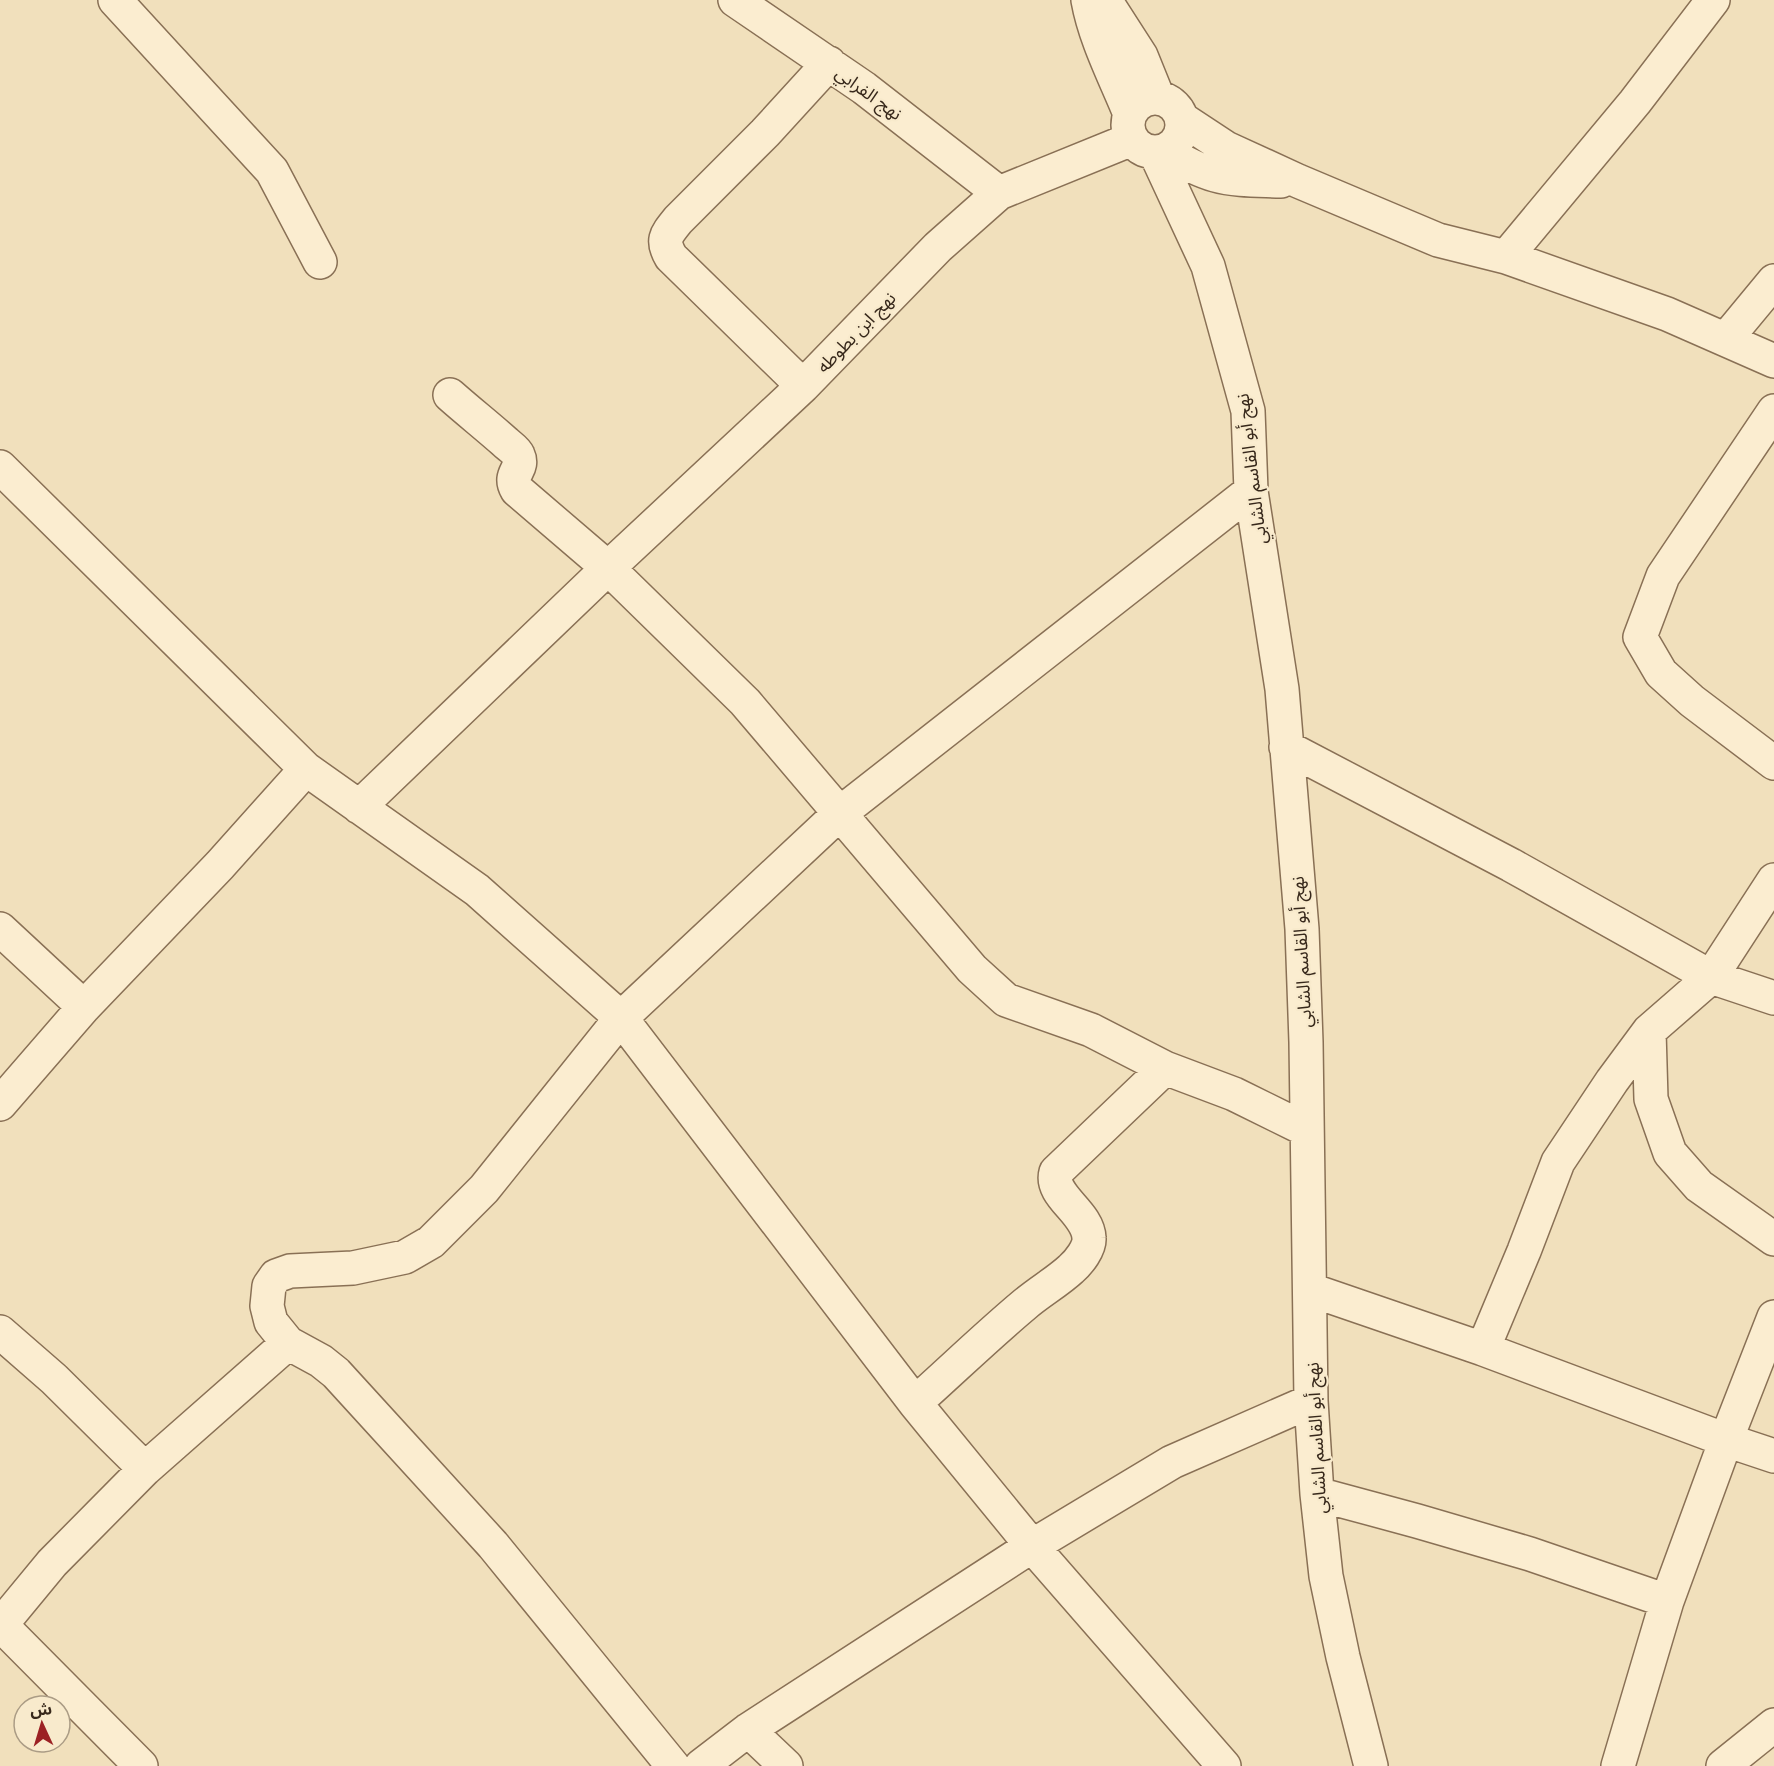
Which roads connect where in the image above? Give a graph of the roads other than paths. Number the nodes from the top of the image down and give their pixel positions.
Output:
1 (115, 0) edge
2 (735, 0) edge
3 (1088, 0) edge
4 (1105, 0) edge
5 (1713, 0) edge
6 (829, 63) junction
7 (1170, 109) junction
8 (1145, 139) junction
9 (1298, 181) junction
10 (999, 193) junction
11 (1506, 257) junction
12 (320, 262) dead end
13 (1774, 281) edge
14 (1726, 339) junction
15 (1774, 361) edge
16 (802, 386) junction
17 (450, 395) dead end
18 (1774, 411) edge
19 (0, 467) edge
20 (1251, 491) junction
21 (608, 568) junction
22 (1286, 747) junction
23 (1774, 763) edge
24 (306, 769) junction
25 (359, 807) junction
26 (839, 814) junction
27 (1774, 880) edge
28 (0, 929) edge
29 (1711, 977) junction
30 (1774, 998) edge
31 (84, 1007) junction
32 (621, 1018) junction
33 (1649, 1031) junction
34 (1165, 1068) junction
35 (0, 1104) edge
36 (1307, 1130) junction
37 (1774, 1239) edge
38 (1311, 1290) junction
39 (1774, 1317) edge
40 (0, 1332) edge
41 (288, 1343) junction
42 (1483, 1349) junction
43 (1311, 1401) junction
44 (915, 1403) junction
45 (1726, 1440) junction
46 (1774, 1456) edge
47 (145, 1469) junction
48 (1317, 1494) junction
49 (1032, 1546) junction
50 (1667, 1601) junction
51 (0, 1625) edge
52 (1774, 1725) edge
53 (748, 1730) junction
54 (141, 1766) edge
55 (673, 1766) edge
56 (701, 1766) edge
57 (786, 1766) edge
58 (1224, 1766) edge
59 (1371, 1766) edge
60 (1618, 1766) edge
61 (1723, 1766) edge

1 - 12 street
2 - 6 street, نهج الفرابي
3 - 8 street, نهج أبو القاسم الشابي
4 - 7 street
5 - 11 street
6 - 10 street, نهج الفرابي
6 - 16 street
7 - 8 street, نهج ابن بطوطه
7 - 8 street
7 - 9 street
8 - 9 street
8 - 10 street, نهج ابن بطوطه
8 - 20 street, نهج أبو القاسم الشابي
9 - 11 street
10 - 16 street, نهج ابن بطوطه
11 - 14 street
13 - 14 street
14 - 15 street
16 - 21 street, نهج ابن بطوطه
17 - 21 street
18 - 23 street
19 - 24 street
20 - 22 street, نهج أبو القاسم الشابي
20 - 26 street
21 - 25 street, نهج ابن بطوطه
21 - 26 street
22 - 29 street
22 - 36 street, نهج أبو القاسم الشابي
24 - 25 street
24 - 31 street
25 - 32 street
26 - 32 street
26 - 34 street
27 - 29 street
28 - 31 street
29 - 30 street
29 - 33 street
31 - 35 street
32 - 41 street
32 - 44 street
33 - 37 street
33 - 42 street
34 - 36 street
34 - 44 street
36 - 38 street, نهج أبو القاسم الشابي
38 - 42 street
38 - 43 street, نهج أبو القاسم الشابي
39 - 45 street
40 - 47 street
41 - 47 street
41 - 55 street
42 - 45 street
43 - 48 street, نهج أبو القاسم الشابي
43 - 49 street
44 - 49 street
45 - 46 street
45 - 50 street
47 - 51 street
48 - 50 street
48 - 59 street, نهج أبو القاسم الشابي
49 - 53 street
49 - 58 street
50 - 60 street
51 - 54 street
52 - 61 street
53 - 56 street
53 - 57 street

